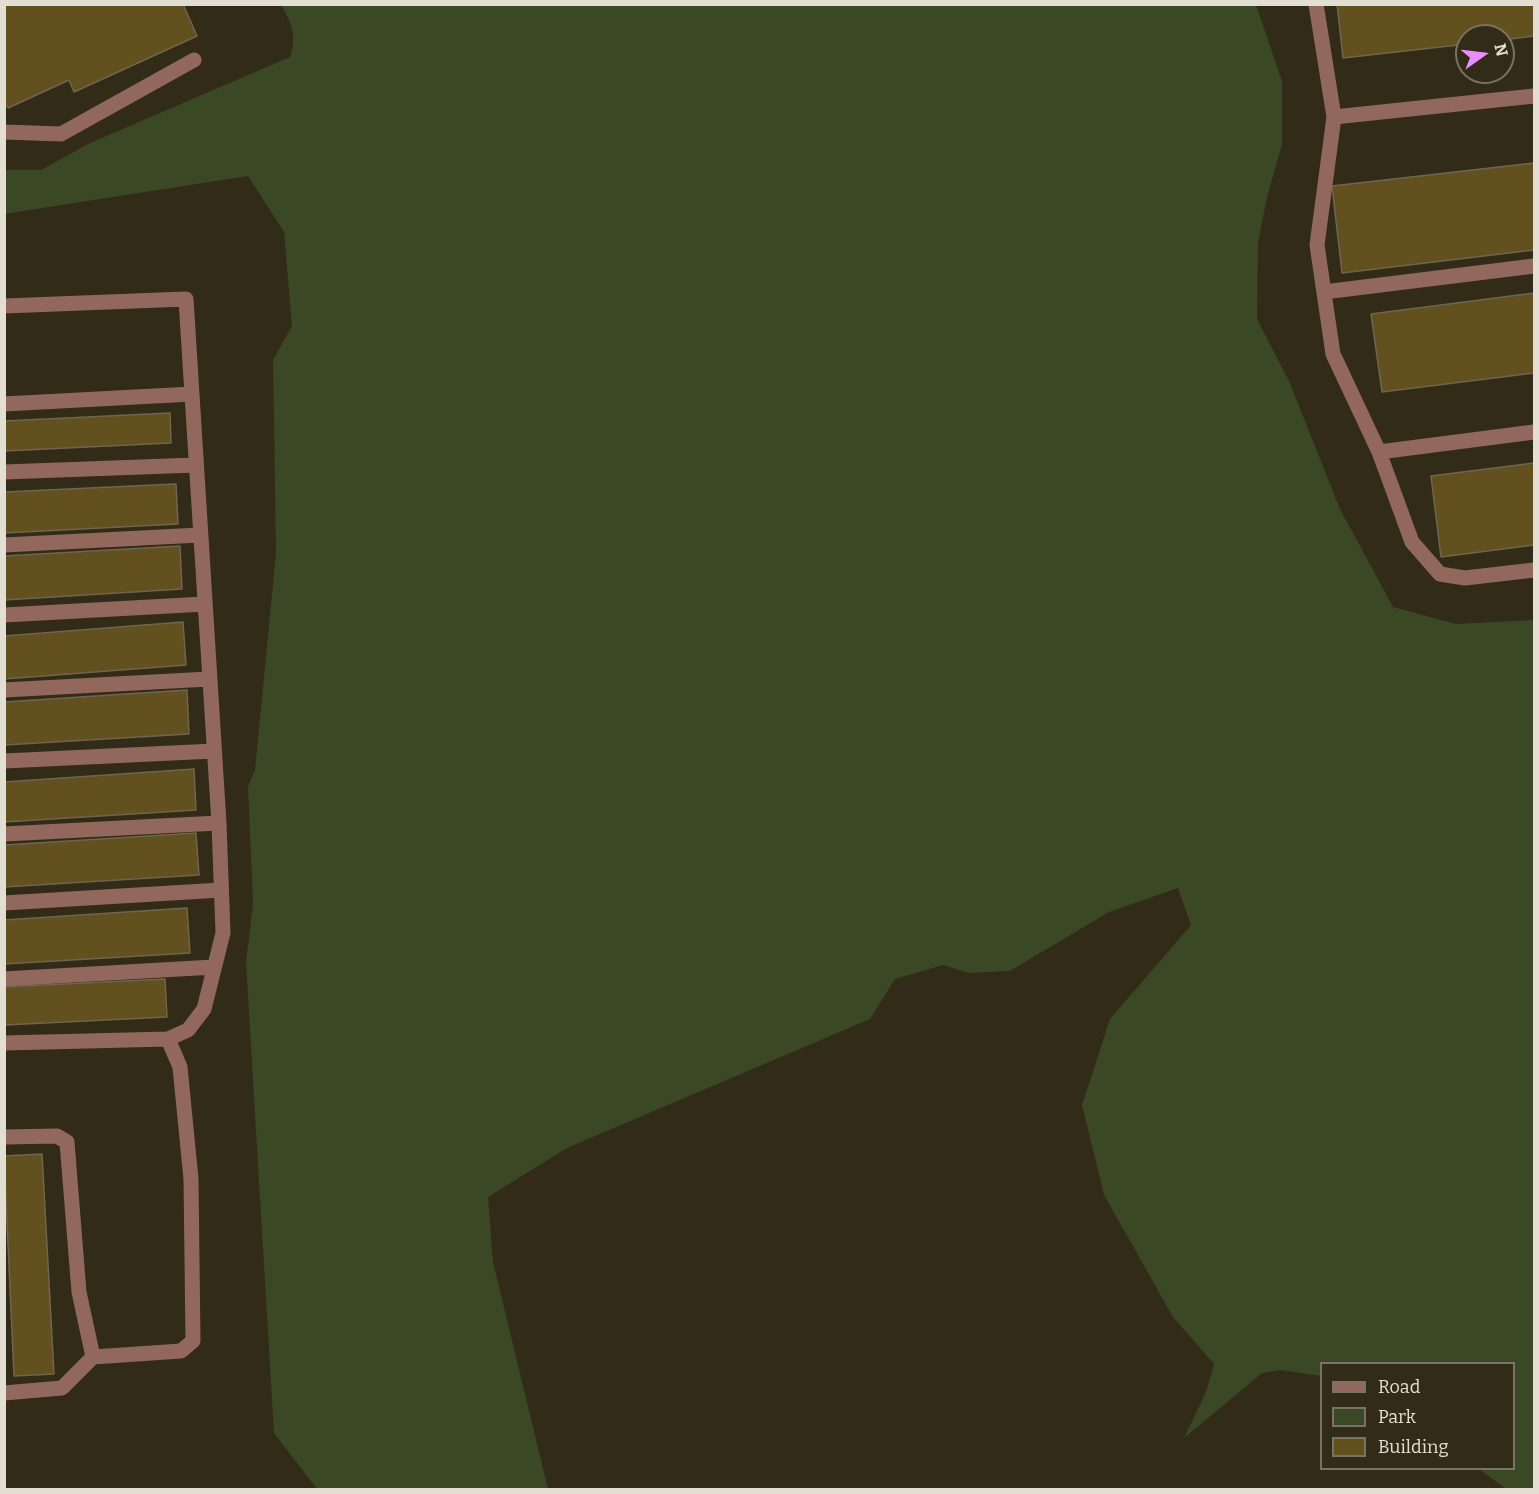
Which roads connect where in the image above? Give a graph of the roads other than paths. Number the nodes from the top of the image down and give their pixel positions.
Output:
1 (1316, 4) edge
2 (194, 60) dead end
3 (1534, 96) edge
4 (1334, 117) junction
5 (4, 132) edge
6 (1534, 266) edge
7 (1324, 292) junction
8 (4, 306) edge
9 (192, 394) junction
10 (4, 404) edge
11 (1534, 432) edge
12 (1379, 452) junction
13 (196, 465) junction
14 (4, 472) edge
15 (200, 535) junction
16 (4, 545) edge
17 (1534, 570) edge
18 (205, 604) junction
19 (4, 615) edge
20 (209, 679) junction
21 (4, 690) edge
22 (214, 750) junction
23 (4, 761) edge
24 (219, 823) junction
25 (4, 834) edge
26 (221, 890) junction
27 (4, 903) edge
28 (214, 967) junction
29 (4, 979) edge
30 (168, 1039) junction
31 (4, 1043) edge
32 (4, 1137) edge
33 (93, 1357) junction
34 (4, 1393) edge

1 - 4 lane
2 - 5 lane
3 - 4 lane
4 - 7 lane
6 - 7 lane
7 - 12 lane
8 - 9 lane
9 - 10 lane
9 - 13 lane
11 - 12 lane
12 - 17 lane
13 - 14 lane
13 - 15 lane
15 - 16 lane
15 - 18 lane
18 - 19 lane
18 - 20 lane
20 - 21 lane
20 - 22 lane
22 - 23 lane
22 - 24 lane
24 - 25 lane
24 - 26 lane
26 - 27 lane
26 - 28 lane
28 - 29 lane
28 - 30 lane
30 - 31 lane
30 - 33 lane
32 - 33 lane
33 - 34 lane

